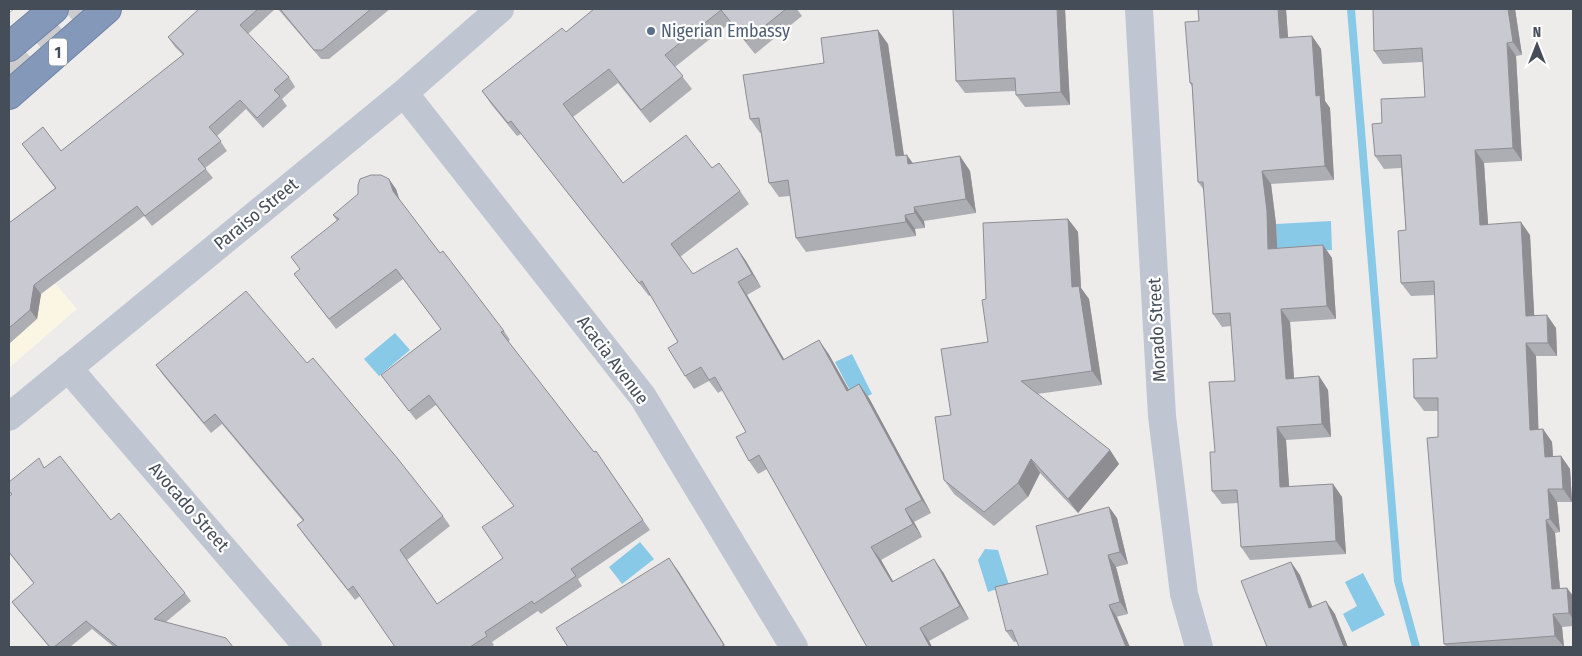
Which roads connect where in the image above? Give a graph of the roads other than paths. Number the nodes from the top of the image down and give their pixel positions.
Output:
1 (54, 9) edge
2 (107, 9) edge
3 (500, 9) edge
4 (1139, 9) edge
5 (9, 47) edge
6 (404, 92) junction
7 (9, 96) edge
8 (68, 368) junction
9 (9, 416) edge
10 (308, 647) edge
11 (794, 647) edge
12 (1199, 647) edge

1 - 5 highway
2 - 7 highway, 1
3 - 6 street, Paraiso Street
4 - 12 street, Morado Street
6 - 8 street, Paraiso Street
6 - 11 street, Acacia Avenue
8 - 9 street, Paraiso Street
8 - 10 street, Avocado Street

